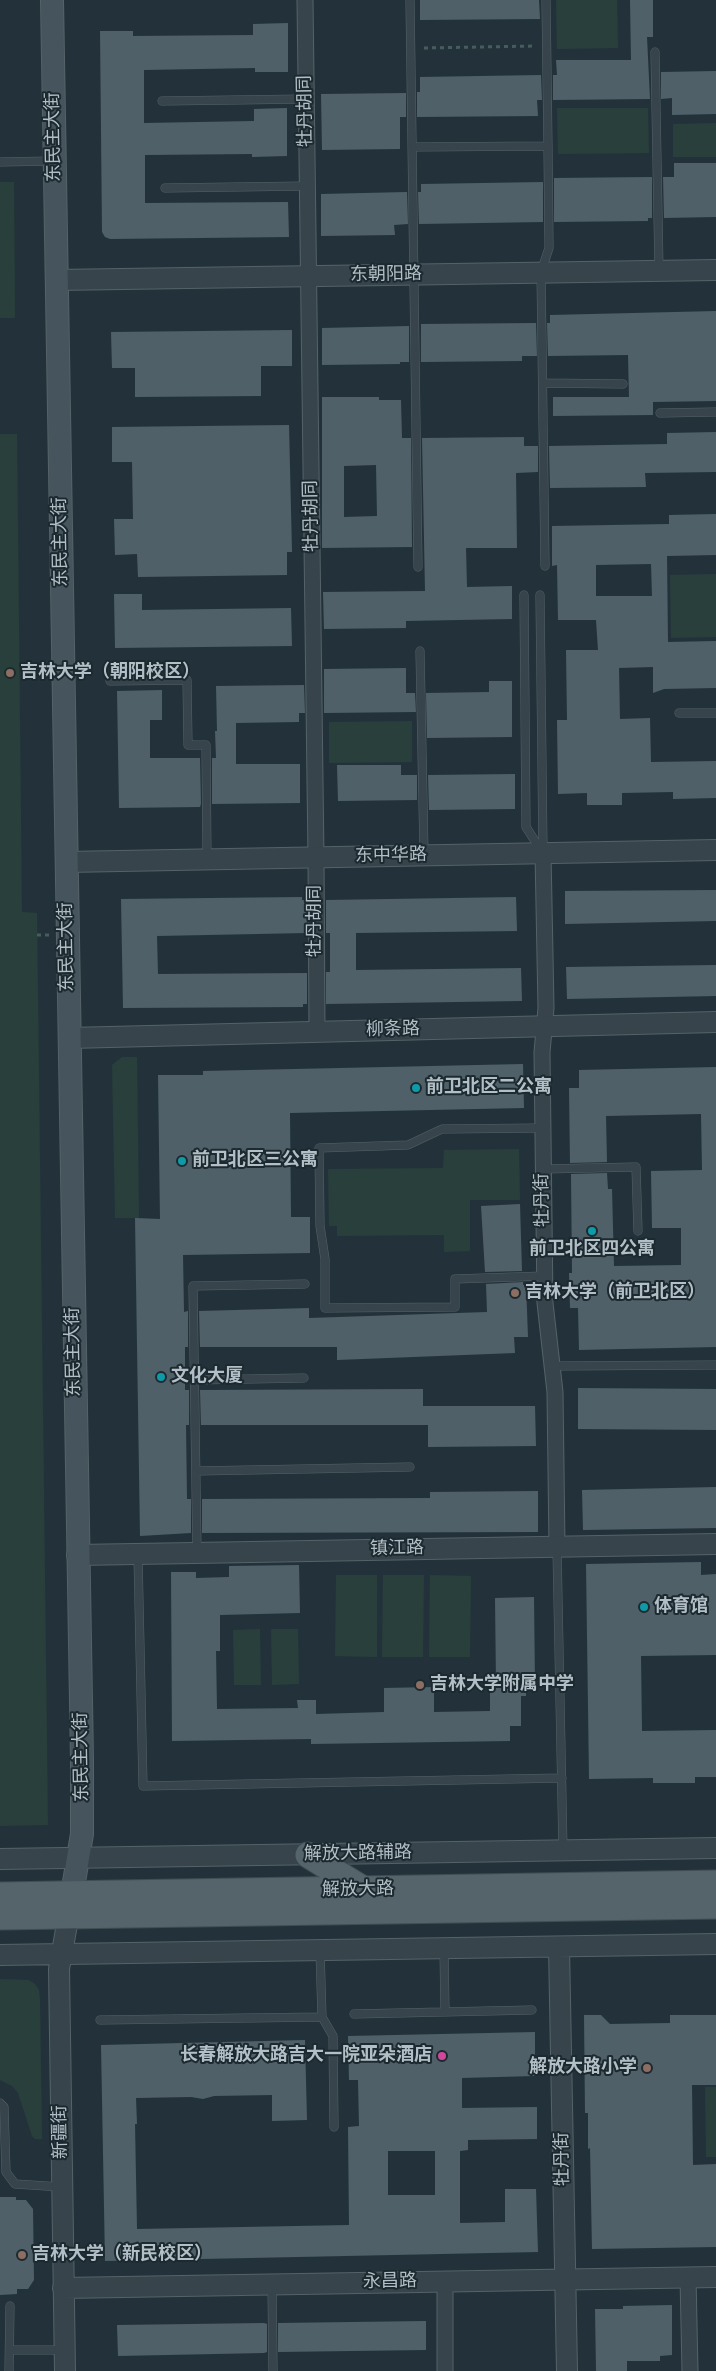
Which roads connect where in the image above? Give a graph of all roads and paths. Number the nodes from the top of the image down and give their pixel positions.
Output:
1 (52, 0) edge
2 (304, 0) edge
3 (410, 0) edge
4 (546, 0) edge
5 (546, 46) junction
6 (410, 48) junction
7 (655, 52) dead end
8 (306, 99) junction
9 (162, 101) dead end
10 (548, 146) junction
11 (412, 147) junction
12 (55, 161) junction
13 (0, 162) edge
14 (307, 186) junction
15 (165, 188) dead end
16 (659, 270) junction
17 (716, 270) edge
18 (541, 272) junction
19 (413, 274) junction
20 (308, 276) junction
21 (56, 280) junction
22 (543, 383) junction
23 (623, 384) dead end
24 (716, 412) edge
25 (660, 413) dead end
26 (545, 566) dead end
27 (418, 567) dead end
28 (524, 595) dead end
29 (540, 595) dead end
30 (420, 651) dead end
31 (110, 681) dead end
32 (679, 713) dead end
33 (716, 713) edge
34 (716, 850) edge
35 (543, 853) junction
36 (424, 856) junction
37 (316, 857) junction
38 (207, 859) junction
39 (66, 862) junction
40 (716, 1022) edge
41 (544, 1026) junction
42 (317, 1032) junction
43 (69, 1038) junction
44 (542, 1128) junction
45 (543, 1169) junction
46 (638, 1231) dead end
47 (544, 1276) junction
48 (305, 1284) dead end
49 (716, 1365) edge
50 (552, 1366) junction
51 (304, 1378) dead end
52 (194, 1380) junction
53 (410, 1467) dead end
54 (196, 1471) junction
55 (716, 1544) edge
56 (557, 1547) junction
57 (197, 1553) junction
58 (138, 1554) junction
59 (78, 1555) junction
60 (562, 1778) junction
61 (716, 1848) edge
62 (564, 1851) junction
63 (308, 1855) junction
64 (78, 1858) junction
65 (0, 1860) edge
66 (716, 1883) edge
67 (365, 1890) junction
68 (0, 1895) edge
69 (70, 1905) junction
70 (716, 1906) edge
71 (0, 1917) edge
72 (716, 1944) edge
73 (559, 1947) junction
74 (444, 1948) junction
75 (320, 1950) junction
76 (61, 1954) junction
77 (0, 1955) edge
78 (532, 2010) dead end
79 (445, 2012) junction
80 (354, 2014) dead end
81 (322, 2017) junction
82 (100, 2020) dead end
83 (0, 2103) edge
84 (334, 2127) dead end
85 (62, 2187) junction
86 (688, 2277) junction
87 (716, 2277) edge
88 (565, 2280) junction
89 (445, 2281) junction
90 (272, 2284) junction
91 (63, 2288) junction
92 (10, 2306) dead end
93 (11, 2350) junction
94 (64, 2350) junction
95 (9, 2371) edge
96 (64, 2371) edge
97 (273, 2371) edge
98 (445, 2371) edge
99 (566, 2371) edge
100 (690, 2371) edge

1 - 12 main road, 东民主大街
2 - 8 street, 牡丹胡同
3 - 6 lane
4 - 5 lane
5 - 6 path
5 - 10 lane
6 - 11 lane
7 - 16 lane
8 - 9 lane
8 - 14 street, 牡丹胡同
10 - 11 lane
10 - 18 lane
11 - 19 lane
12 - 13 lane
12 - 21 main road, 东民主大街
14 - 15 lane
14 - 20 street, 牡丹胡同
16 - 17 street, 东朝阳路
16 - 18 street, 东朝阳路
18 - 19 street, 东朝阳路
18 - 22 lane
19 - 20 street, 东朝阳路
19 - 27 lane
20 - 21 street, 东朝阳路
20 - 37 street, 牡丹胡同
21 - 39 main road, 东民主大街
22 - 23 lane
22 - 26 lane
24 - 25 lane
28 - 35 lane
29 - 35 lane
30 - 36 lane
31 - 38 lane
32 - 33 lane
34 - 35 street, 东中华路
35 - 36 street, 东中华路
35 - 41 street, 牡丹街
36 - 37 street, 东中华路
37 - 38 street, 东中华路
37 - 42 street, 牡丹胡同
38 - 39 street, 东中华路
39 - 43 main road, 东民主大街
40 - 41 street, 柳条路
41 - 42 street, 柳条路
41 - 44 street, 牡丹街
42 - 43 street, 柳条路
43 - 59 main road, 东民主大街
44 - 45 street, 牡丹街
44 - 47 lane
45 - 46 lane
45 - 47 street, 牡丹街
47 - 50 street, 牡丹街
48 - 52 lane
49 - 50 lane
50 - 56 street, 牡丹街
51 - 52 lane
52 - 54 lane
53 - 54 lane
54 - 57 lane
55 - 56 street, 镇江路
56 - 57 street, 镇江路
56 - 60 lane
57 - 58 street, 镇江路
58 - 59 street, 镇江路
58 - 60 lane
59 - 64 main road, 东民主大街
60 - 62 lane
61 - 62 street, 解放大路辅路
62 - 63 street, 解放大路辅路
63 - 64 street, 解放大路辅路
63 - 67 main road
64 - 65 street, 解放大路辅路
64 - 69 main road, 东民主大街
66 - 67 main road, 解放大路
67 - 69 main road, 解放大路
68 - 69 main road, 解放大路
69 - 70 main road, 解放大路
69 - 71 main road, 解放大路
69 - 76 street, 新疆街
72 - 73 street
73 - 74 street
73 - 88 street, 牡丹街
74 - 75 street
74 - 79 lane
75 - 76 street
75 - 81 lane
76 - 77 street
76 - 85 street, 新疆街
78 - 79 lane
79 - 80 lane
81 - 82 lane
81 - 84 lane
83 - 85 lane
85 - 91 street, 新疆街
86 - 87 street, 永昌路
86 - 88 street, 永昌路
86 - 100 street
88 - 89 street, 永昌路
88 - 99 street, 牡丹街
89 - 90 street, 永昌路
89 - 98 street
90 - 91 street, 永昌路
90 - 97 lane
91 - 94 street, 新疆街
92 - 93 lane
93 - 94 lane
93 - 95 lane
94 - 96 street, 新疆街

